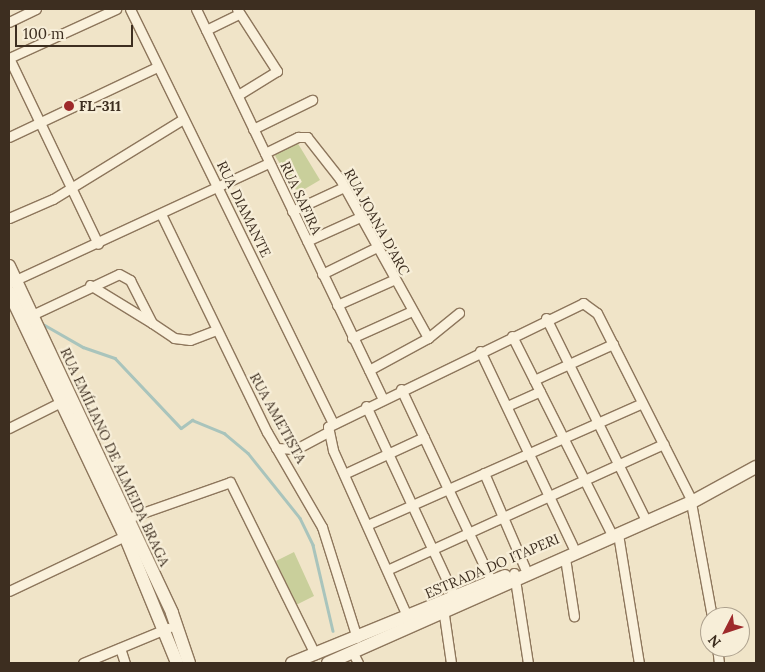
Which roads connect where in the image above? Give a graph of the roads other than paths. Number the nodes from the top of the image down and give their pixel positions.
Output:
1 (36, 9) edge
2 (116, 9) edge
3 (130, 9) edge
4 (196, 9) edge
5 (238, 12) edge
6 (9, 22) edge
7 (206, 30) junction
8 (9, 58) edge
9 (157, 67) junction
10 (12, 71) edge
11 (238, 95) junction
12 (312, 100) dead end
13 (183, 119) junction
14 (40, 122) junction
15 (253, 129) junction
16 (9, 136) edge
17 (265, 154) junction
18 (269, 163) junction
19 (344, 187) junction
20 (71, 188) junction
21 (220, 189) junction
22 (292, 211) junction
23 (162, 216) junction
24 (360, 217) junction
25 (9, 218) edge
26 (307, 241) junction
27 (98, 244) junction
28 (375, 248) junction
29 (9, 266) edge
30 (322, 274) junction
31 (393, 280) junction
32 (12, 281) edge
33 (90, 285) junction
34 (9, 292) edge
35 (337, 305) junction
36 (412, 311) junction
37 (459, 313) dead end
38 (32, 315) junction
39 (546, 318) junction
40 (152, 323) junction
41 (216, 330) junction
42 (512, 336) junction
43 (352, 338) junction
44 (428, 338) junction
45 (613, 344) junction
46 (480, 352) junction
47 (569, 364) junction
48 (369, 370) junction
49 (534, 380) junction
50 (401, 389) junction
51 (540, 391) junction
52 (382, 398) junction
53 (61, 402) junction
54 (642, 403) junction
55 (366, 406) junction
56 (507, 406) junction
57 (598, 422) junction
58 (9, 428) edge
59 (329, 428) junction
60 (424, 437) junction
61 (563, 438) junction
62 (664, 444) junction
63 (276, 448) junction
64 (530, 453) junction
65 (388, 454) junction
66 (618, 465) junction
67 (756, 467) edge
68 (484, 473) junction
69 (344, 474) junction
70 (586, 482) junction
71 (448, 489) junction
72 (550, 498) junction
73 (695, 498) junction
74 (412, 505) junction
75 (644, 516) junction
76 (504, 518) junction
77 (134, 520) junction
78 (367, 525) junction
79 (469, 533) junction
80 (614, 533) junction
81 (126, 536) junction
82 (432, 550) junction
83 (569, 553) junction
84 (387, 570) junction
85 (518, 574) junction
86 (492, 582) junction
87 (9, 591) edge
88 (453, 593) dead end
89 (711, 607) edge
90 (444, 615) junction
91 (574, 616) dead end
92 (408, 618) junction
93 (171, 627) junction
94 (357, 638) junction
95 (120, 648) junction
96 (323, 658) edge
97 (356, 658) edge
98 (83, 663) edge
99 (125, 663) edge
100 (177, 663) edge
101 (189, 663) edge
102 (292, 663) edge
103 (451, 663) edge
104 (528, 663) edge
105 (639, 663) edge

1 - 6 street
2 - 8 street
3 - 9 street, RUA DIAMANTE
4 - 7 street, RUA SAFIRA
5 - 7 street
5 - 11 street
7 - 11 street, RUA SAFIRA
8 - 10 street
9 - 13 street, RUA DIAMANTE
9 - 14 street
10 - 14 street
11 - 15 street, RUA SAFIRA
12 - 15 street
13 - 20 street
13 - 21 street, RUA DIAMANTE
14 - 16 street
14 - 20 street
15 - 17 street, RUA SAFIRA
17 - 18 street, RUA SAFIRA
17 - 19 street, RUA JOANA D'ARC
18 - 21 street
18 - 22 street, RUA SAFIRA
19 - 22 street
19 - 24 street, RUA JOANA D'ARC
20 - 25 street
20 - 27 street
21 - 23 street
21 - 59 street, RUA DIAMANTE
22 - 26 street, RUA SAFIRA
23 - 27 street
23 - 41 street, RUA AMETISTA
24 - 26 street
24 - 28 street, RUA JOANA D'ARC
26 - 30 street, RUA SAFIRA
27 - 32 street
28 - 30 street
28 - 31 street, RUA JOANA D'ARC
29 - 32 street, RUA EMÍLIANO DE ALMEIDA BRAGA
30 - 35 street, RUA SAFIRA
31 - 35 street
31 - 36 street, RUA JOANA D'ARC
32 - 38 street, RUA EMÍLIANO DE ALMEIDA BRAGA
33 - 38 street
33 - 40 street
33 - 40 street
34 - 53 street, RUA EMÍLIANO DE ALMEIDA BRAGA
35 - 43 street, RUA SAFIRA
36 - 43 street
36 - 44 street, RUA JOANA D'ARC
37 - 44 street
38 - 77 street, RUA EMÍLIANO DE ALMEIDA BRAGA
39 - 42 street
39 - 45 street
39 - 47 street
40 - 41 street
41 - 63 street, RUA AMETISTA
42 - 46 street
42 - 49 street
43 - 48 street, RUA SAFIRA
44 - 48 street
45 - 47 street
45 - 54 street
46 - 50 street
46 - 56 street
47 - 49 street
47 - 57 street
48 - 52 street, RUA SAFIRA
49 - 51 street
50 - 52 street
50 - 60 street
51 - 56 street
51 - 61 street
52 - 55 street
53 - 58 street
53 - 81 street, RUA EMÍLIANO DE ALMEIDA BRAGA
54 - 57 street
54 - 62 street
55 - 59 street
55 - 65 street
56 - 64 street
57 - 61 street
57 - 66 street
59 - 63 street
59 - 69 street, RUA DIAMANTE
60 - 65 street
60 - 71 street
61 - 64 street
61 - 70 street
62 - 66 street
62 - 73 street
63 - 94 street, RUA AMETISTA
64 - 68 street
64 - 72 street
65 - 69 street
65 - 74 street
66 - 70 street
66 - 75 street
67 - 73 street, ESTRADA DO ITAPERI
68 - 71 street
68 - 76 street
69 - 78 street, RUA DIAMANTE
70 - 72 street
70 - 80 street
71 - 74 street
71 - 79 street
72 - 76 street
72 - 83 street
73 - 75 street, ESTRADA DO ITAPERI
73 - 80 street, ESTRADA DO ITAPERI
73 - 89 street
74 - 78 street
74 - 82 street
75 - 80 street, ESTRADA DO ITAPERI
76 - 79 street
76 - 85 street
77 - 93 street, RUA EMÍLIANO DE ALMEIDA BRAGA
77 - 96 street
78 - 84 street, RUA DIAMANTE
79 - 82 street
79 - 86 street
80 - 83 street, ESTRADA DO ITAPERI
80 - 105 street
81 - 87 street
81 - 93 street, RUA EMÍLIANO DE ALMEIDA BRAGA
82 - 84 street
82 - 88 street
83 - 85 street, ESTRADA DO ITAPERI
83 - 91 street
84 - 92 street, RUA DIAMANTE
85 - 86 street, ESTRADA DO ITAPERI
85 - 90 street, ESTRADA DO ITAPERI
85 - 104 street
86 - 92 street, ESTRADA DO ITAPERI
90 - 97 street, ESTRADA DO ITAPERI
90 - 103 street
92 - 94 street, ESTRADA DO ITAPERI
93 - 95 street
93 - 100 street, RUA EMÍLIANO DE ALMEIDA BRAGA
93 - 101 street, RUA EMÍLIANO DE ALMEIDA BRAGA
94 - 96 street, ESTRADA DO ITAPERI
95 - 98 street
95 - 99 street
96 - 97 street, ESTRADA DO ITAPERI
96 - 102 street, ESTRADA DO ITAPERI

